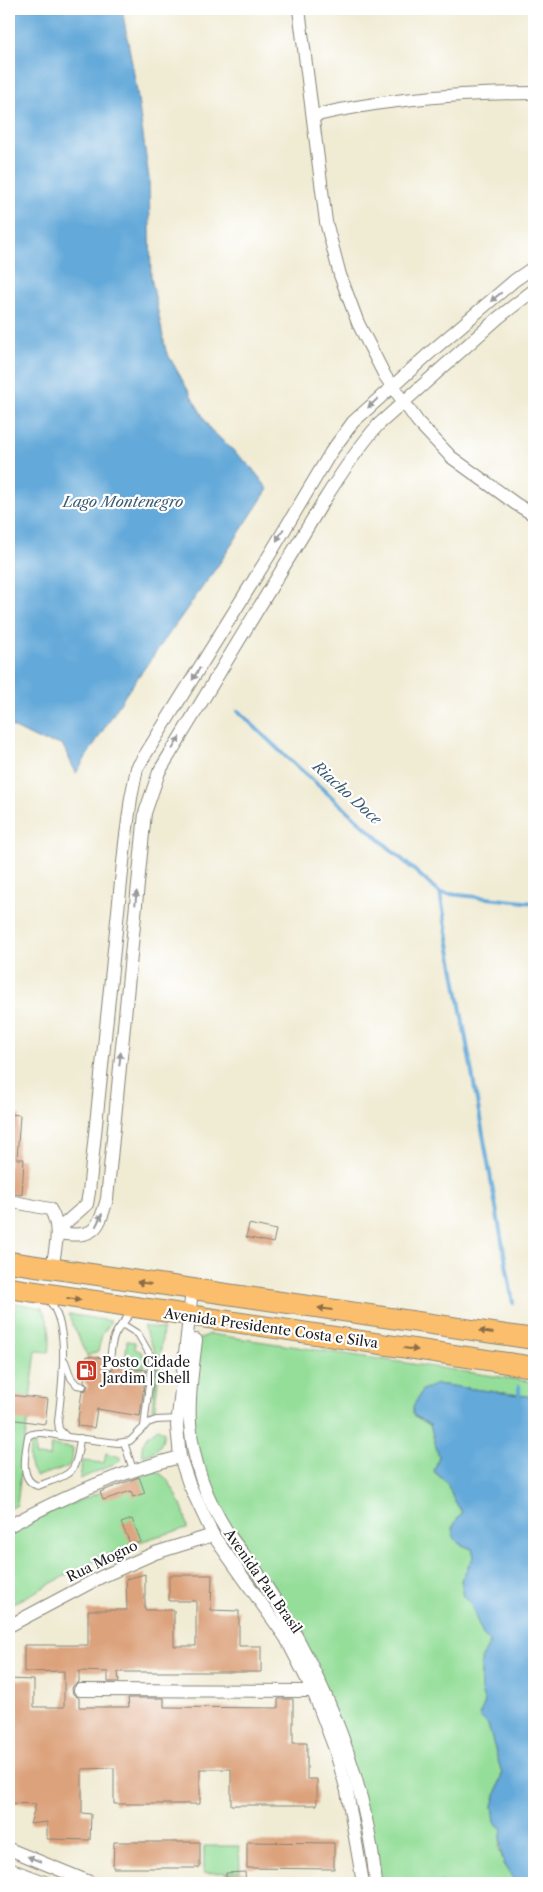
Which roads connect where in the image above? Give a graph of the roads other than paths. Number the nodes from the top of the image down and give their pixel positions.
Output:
1 (299, 9) edge
2 (534, 93) edge
3 (313, 116) junction
4 (534, 266) edge
5 (534, 290) edge
6 (392, 385) junction
7 (404, 402) junction
8 (534, 515) edge
9 (9, 1201) edge
10 (58, 1232) junction
11 (9, 1262) edge
12 (52, 1269) junction
13 (9, 1288) edge
14 (192, 1290) junction
15 (42, 1294) junction
16 (136, 1308) junction
17 (189, 1316) junction
18 (122, 1324) junction
19 (534, 1339) edge
20 (196, 1340) dead end
21 (64, 1360) junction
22 (110, 1365) dead end
23 (534, 1367) edge
24 (83, 1386) dead end
25 (178, 1419) junction
26 (144, 1427) junction
27 (67, 1437) junction
28 (80, 1438) junction
29 (124, 1442) junction
30 (180, 1457) junction
31 (133, 1470) junction
32 (9, 1526) edge
33 (213, 1535) junction
34 (9, 1626) edge
35 (80, 1690) dead end
36 (313, 1691) junction
37 (9, 1849) edge
38 (9, 1869) edge
39 (47, 1883) edge
40 (92, 1883) edge
41 (363, 1883) edge
42 (376, 1883) edge

1 - 3 street
2 - 3 street
3 - 6 street
4 -> 6 street
5 - 7 street
6 - 7 street
6 -> 10 street
7 - 8 street
10 -> 7 street
9 - 10 street
10 - 12 street
11 - 12 main road, Avenida Presidente Costa e Silva
14 -> 12 main road, Avenida Presidente Costa e Silva
13 - 15 main road, Avenida Presidente Costa e Silva
14 - 17 street, Avenida Pau Brasil
19 -> 14 main road, Avenida Presidente Costa e Silva
15 -> 16 main road, Avenida Presidente Costa e Silva
15 - 21 lane
16 - 17 main road, Avenida Presidente Costa e Silva
16 - 18 lane
17 -> 23 main road, Avenida Presidente Costa e Silva
17 - 25 street, Avenida Pau Brasil
18 - 22 lane
18 - 26 lane
20 - 42 street
21 - 24 lane
21 - 27 lane
25 - 26 lane
25 - 30 street, Avenida Pau Brasil
26 - 29 lane
27 - 28 lane
27 - 28 lane
28 - 29 lane
29 - 31 lane
30 - 31 street
30 - 33 street, Avenida Pau Brasil
31 - 32 street
33 - 34 street, Rua Mogno
33 - 36 street, Avenida Pau Brasil
35 - 36 street
36 - 41 street, Avenida Pau Brasil
40 -> 37 street
38 - 39 street

